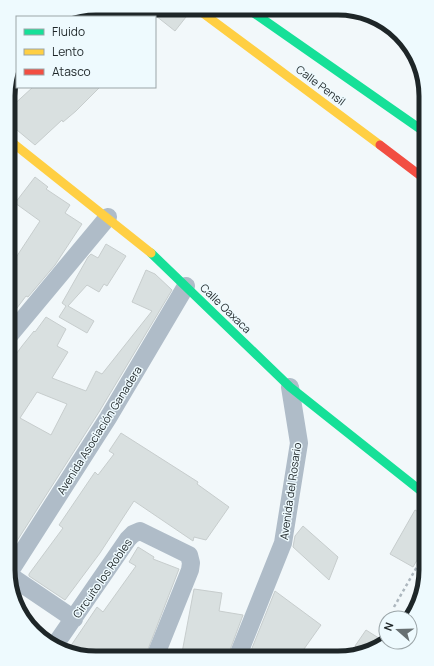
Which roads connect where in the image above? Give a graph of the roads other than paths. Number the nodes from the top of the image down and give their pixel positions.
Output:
1 (205, 15) edge
2 (257, 15) edge
3 (419, 128) edge
4 (15, 145) edge
5 (419, 175) edge
6 (108, 217) junction
7 (186, 286) junction
8 (15, 328) edge
9 (290, 387) junction
10 (419, 489) edge
11 (15, 565) edge
12 (16, 579) edge
13 (74, 619) junction
14 (58, 641) edge
15 (157, 651) edge
16 (240, 651) edge

1 - 5 street, Calle Pensil
2 - 3 street, Calle Pensil
4 - 6 street, Calle Oaxaca
6 - 7 street, Calle Oaxaca
6 - 8 street
7 - 9 street, Calle Oaxaca
7 - 11 street, Avenida Asociación Ganadera
9 - 10 street, Calle Oaxaca
9 - 16 street, Avenida del Rosario
12 - 13 street
13 - 14 street, Circuito los Robles
13 - 15 street, Circuito los Robles

